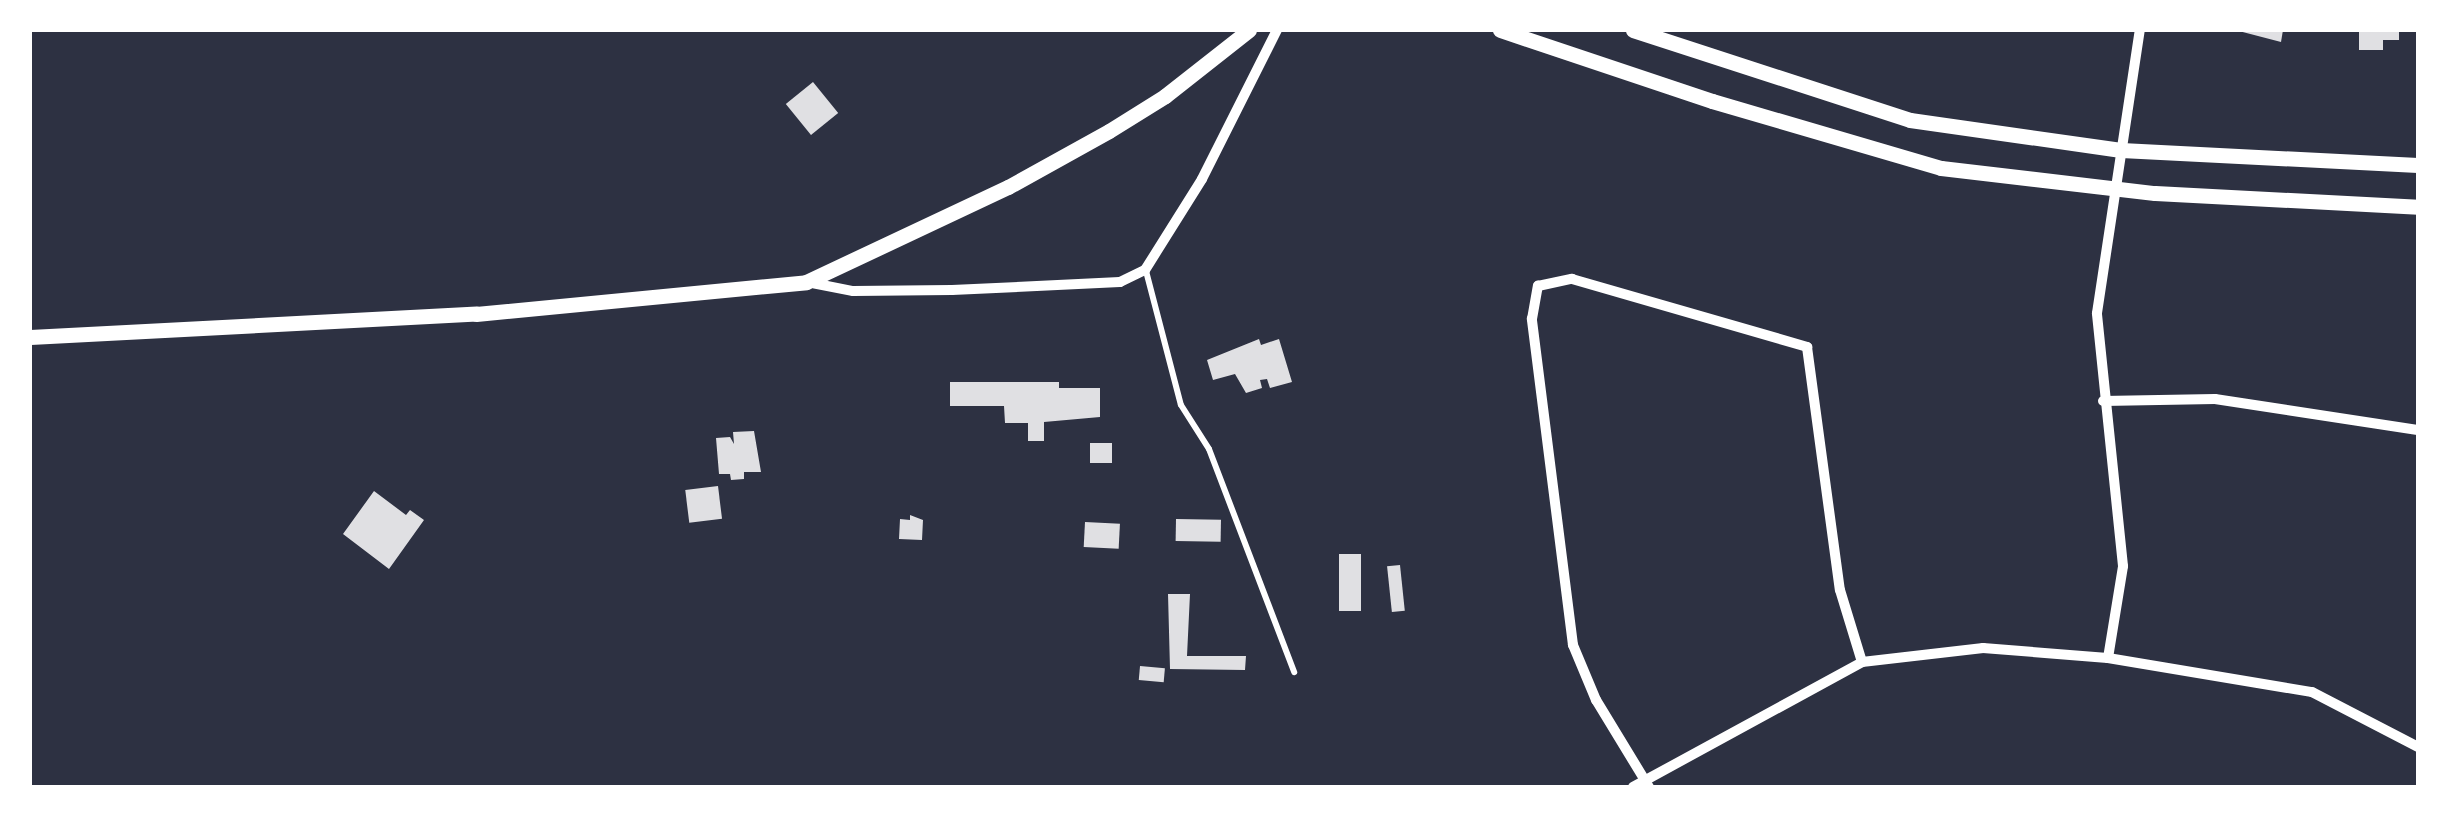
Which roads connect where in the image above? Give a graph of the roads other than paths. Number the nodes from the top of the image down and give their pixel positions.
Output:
1 (1249, 30) edge
2 (1277, 30) edge
3 (1500, 30) edge
4 (1632, 30) edge
5 (2140, 30) edge
6 (2120, 150) junction
7 (2418, 165) edge
8 (2115, 189) junction
9 (2418, 207) edge
10 (1145, 270) junction
11 (806, 282) junction
12 (30, 336) edge
13 (2104, 402) junction
14 (2418, 430) edge
15 (2108, 658) junction
16 (1862, 662) junction
17 (1294, 672) dead end
18 (2418, 747) edge
19 (1647, 783) edge
20 (1633, 787) edge

1 - 11 street
2 - 10 street
3 - 8 street
4 - 6 street
5 - 6 street
6 - 7 street
6 - 8 street
8 - 9 street
8 - 13 street
10 - 11 street
10 - 17 lane
11 - 12 street
13 - 14 street
13 - 15 street
15 - 16 street
15 - 18 street
16 - 19 street
16 - 19 street
19 - 20 street

